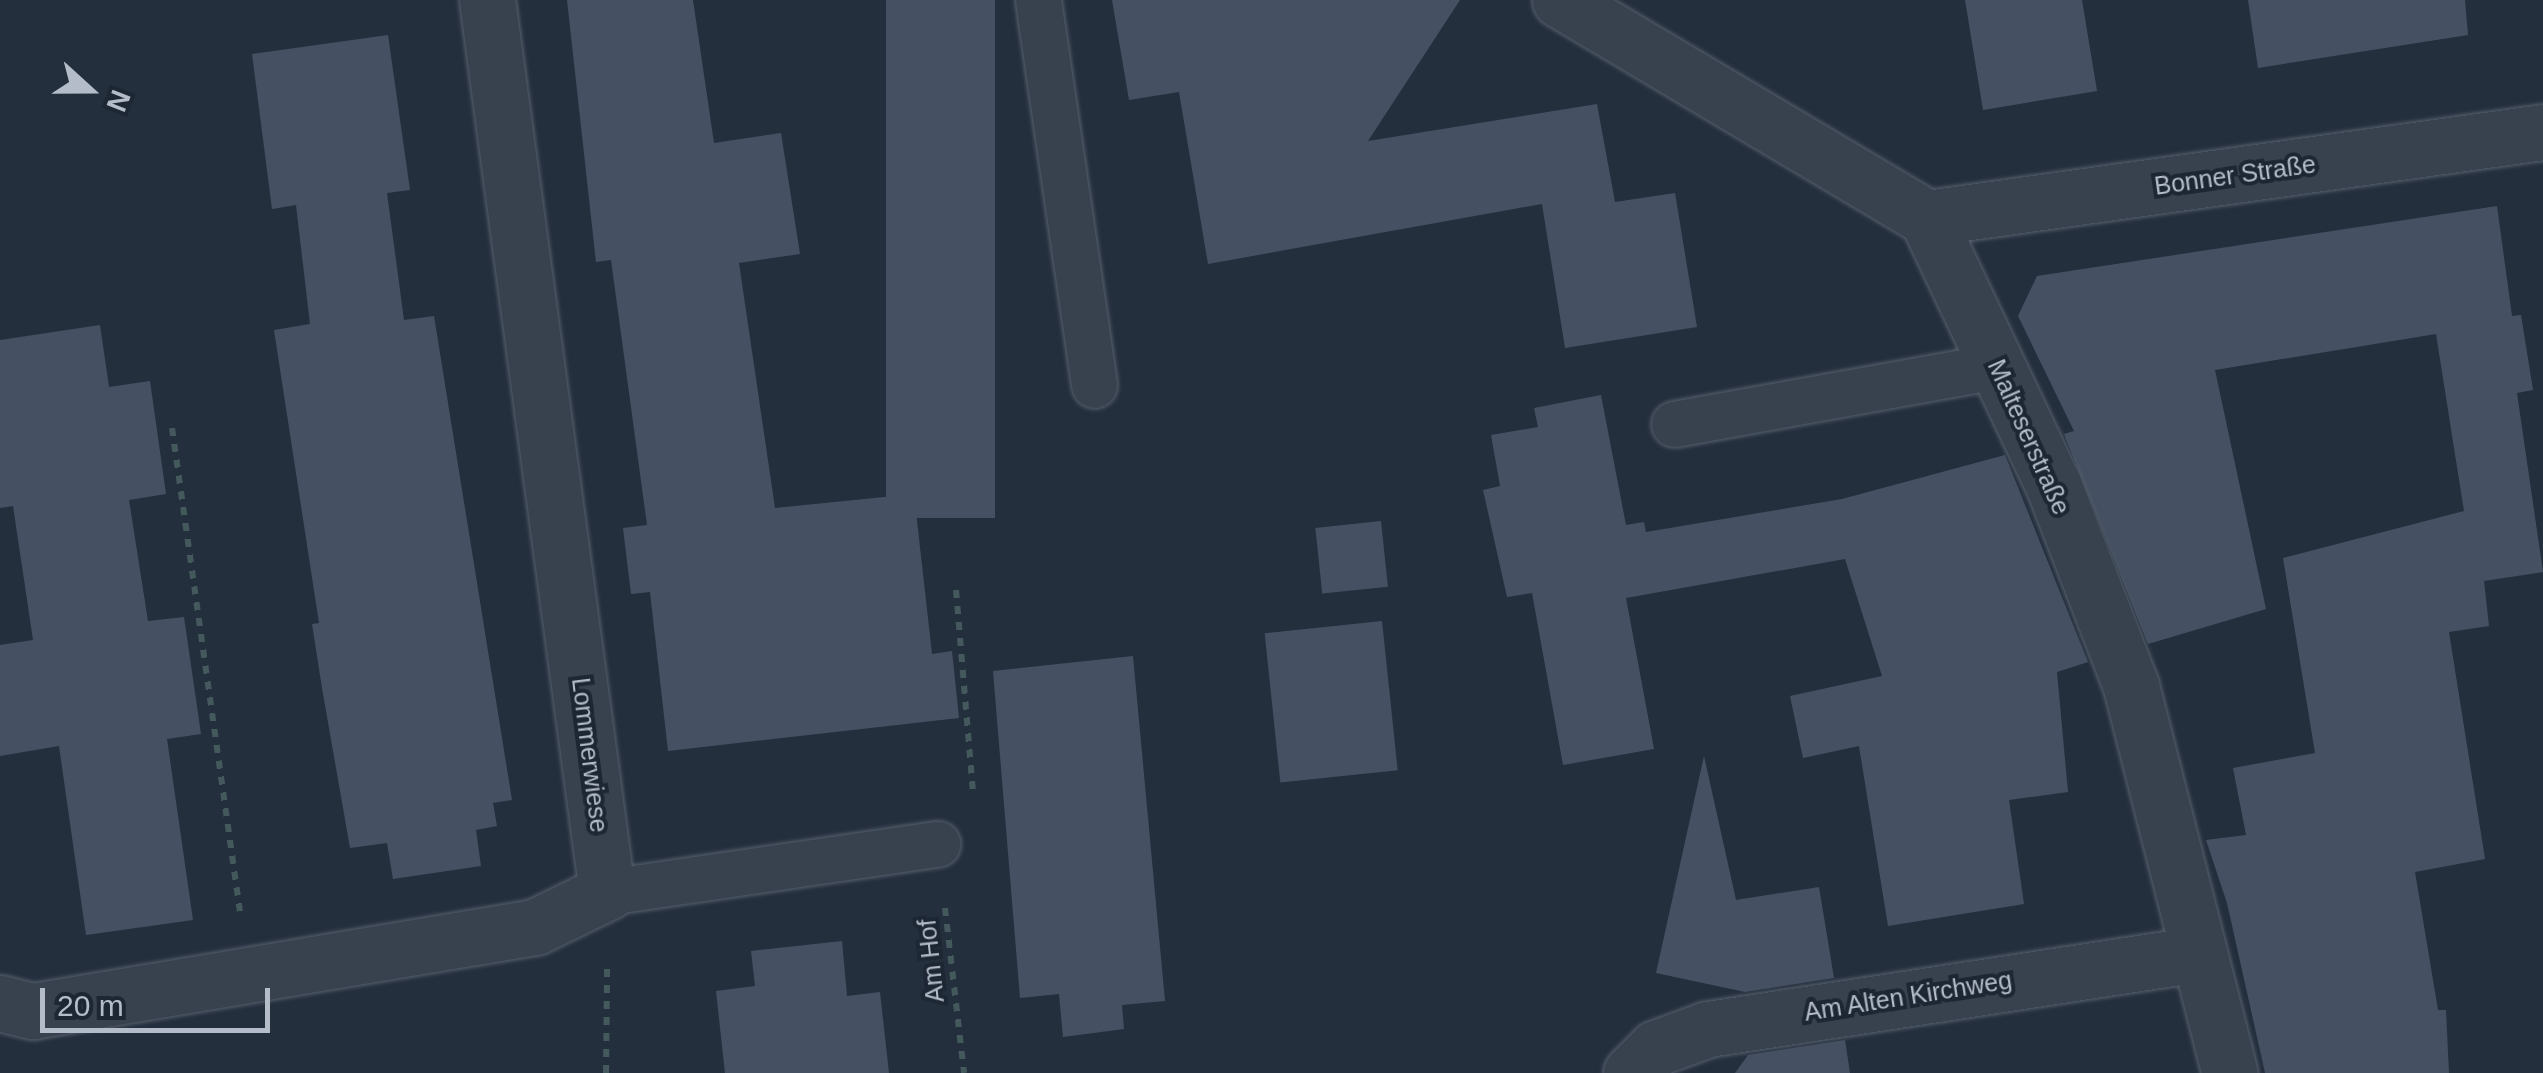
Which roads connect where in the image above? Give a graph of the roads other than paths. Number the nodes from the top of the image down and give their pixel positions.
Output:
1 (488, 0) edge
2 (1038, 0) edge
3 (1560, 0) edge
4 (2543, 132) edge
5 (1926, 218) junction
6 (1997, 366) junction
7 (1094, 385) dead end
8 (1674, 424) dead end
9 (938, 844) road end
10 (607, 892) junction
11 (2197, 954) junction
12 (0, 1003) edge
13 (1632, 1073) edge
14 (2230, 1073) edge

1 - 10 street, Lommerwiese
2 - 7 lane
3 - 5 street
4 - 5 street, Bonner Straße
5 - 6 street, Malteserstraße
6 - 8 lane
6 - 11 street, Malteserstraße
9 - 10 lane
10 - 12 street
11 - 13 street, Am Alten Kirchweg
11 - 14 street, Malteserstraße

